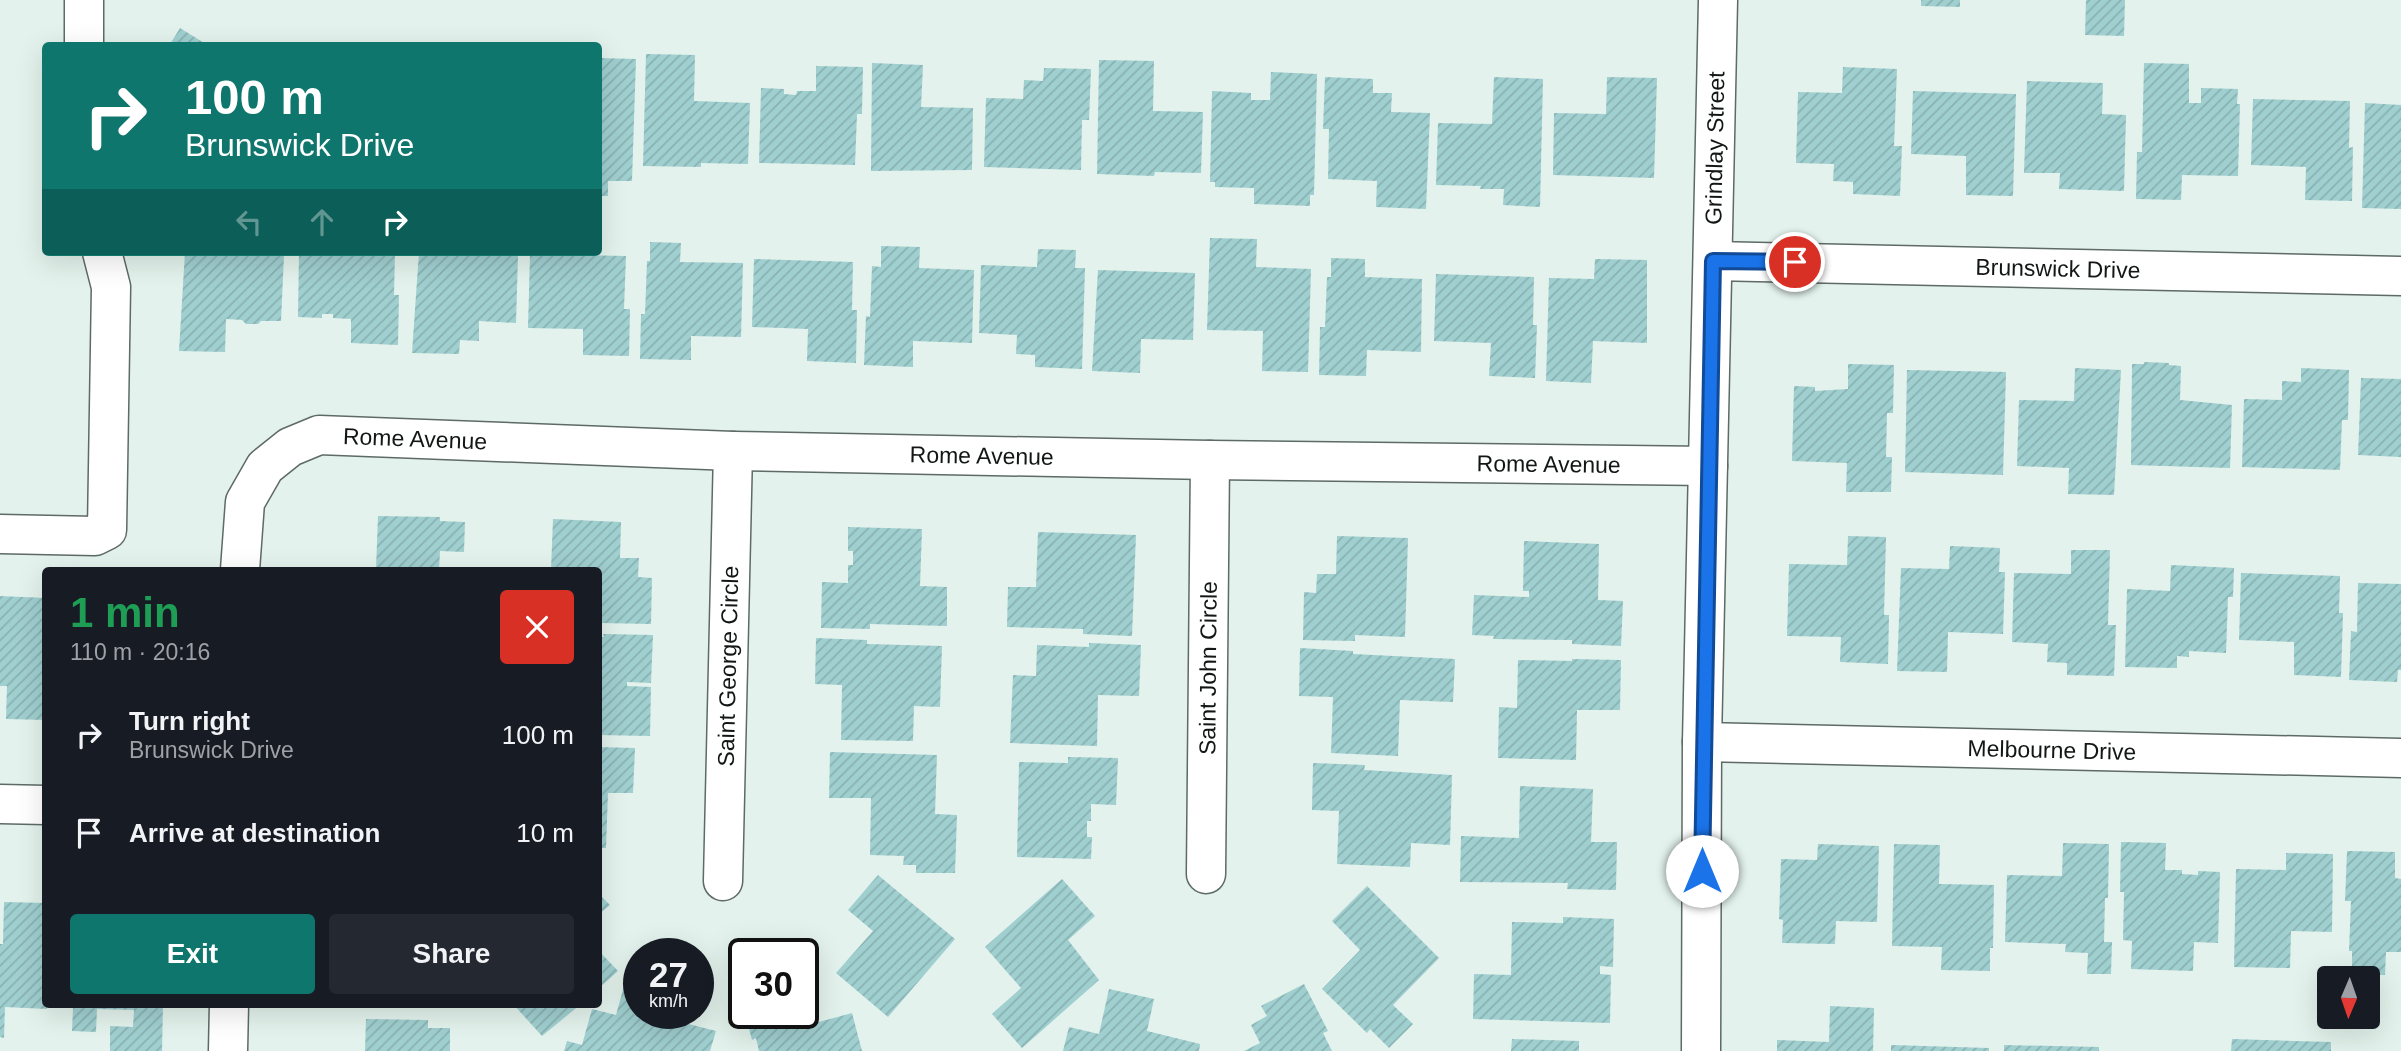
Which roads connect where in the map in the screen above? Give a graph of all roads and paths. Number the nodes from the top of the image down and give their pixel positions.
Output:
1 (84, 0) edge
2 (1718, 0) edge
3 (84, 42) edge
4 (103, 256) edge
5 (1713, 261) junction
6 (2401, 276) edge
7 (733, 451) junction
8 (1210, 460) junction
9 (1708, 466) junction
10 (0, 534) edge
11 (240, 567) edge
12 (1702, 742) junction
13 (2401, 758) edge
14 (0, 804) edge
15 (42, 805) edge
16 (1206, 874) dead end
17 (723, 881) dead end
18 (229, 1008) edge
19 (228, 1051) edge
20 (1701, 1051) edge

1 - 3 street
2 - 5 street, Grindlay Street
4 - 10 street
5 - 6 street, Brunswick Drive
5 - 9 street, Grindlay Street
7 - 8 street, Rome Avenue
7 - 11 street, Rome Avenue
7 - 17 street, Saint George Circle
8 - 9 street, Rome Avenue
8 - 16 street, Saint John Circle
9 - 12 street, Grindlay Street
12 - 13 street, Melbourne Drive
12 - 20 street, Grindlay Street
14 - 15 street
18 - 19 street

